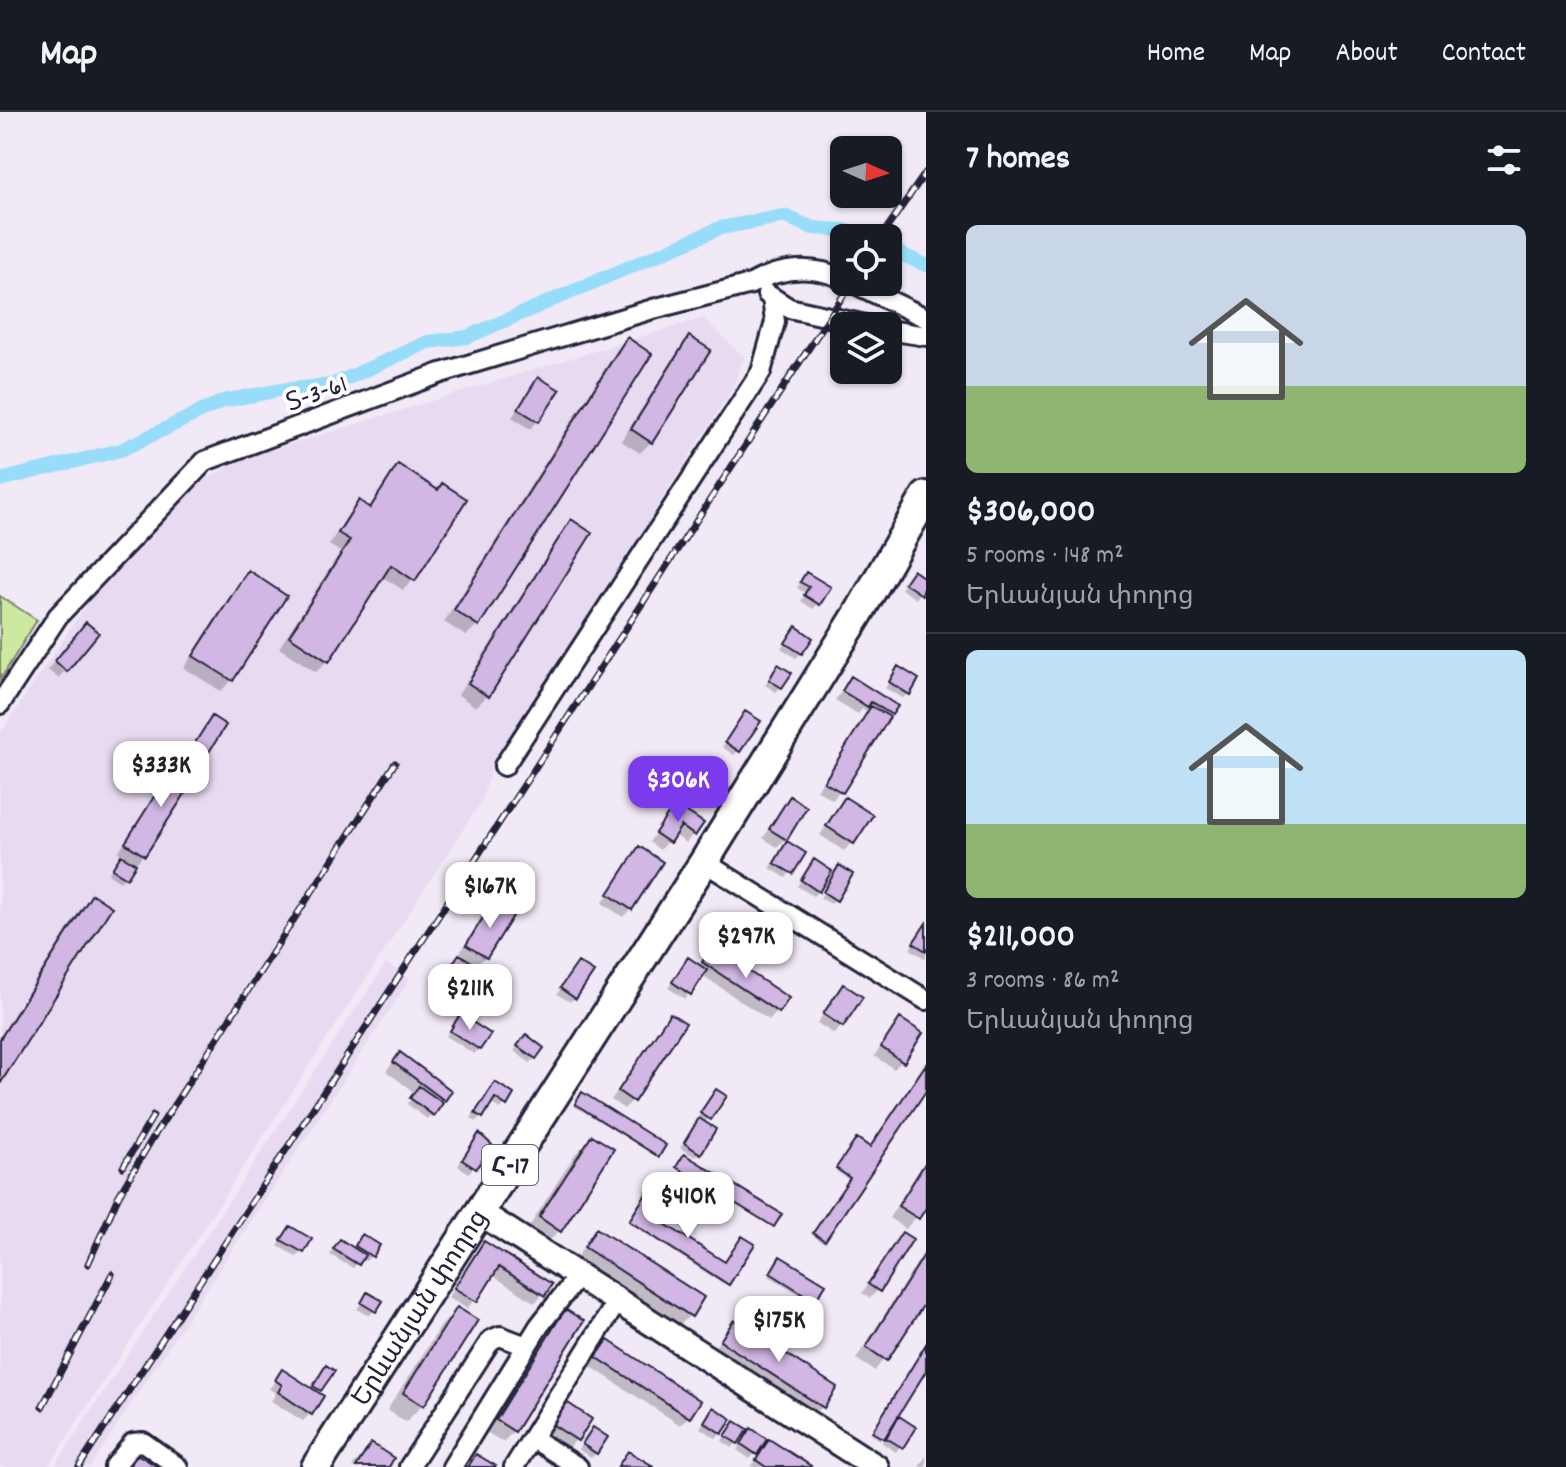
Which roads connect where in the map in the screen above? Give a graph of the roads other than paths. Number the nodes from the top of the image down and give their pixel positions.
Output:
1 (830, 275) edge
2 (751, 284) junction
3 (880, 296) edge
4 (772, 297) junction
5 (830, 317) edge
6 (926, 318) edge
7 (902, 332) edge
8 (926, 336) edge
9 (926, 496) edge
10 (0, 704) edge
11 (504, 766) dead end
12 (704, 862) junction
13 (926, 1000) edge
14 (479, 1212) junction
15 (579, 1275) junction
16 (618, 1300) junction
17 (526, 1346) junction
18 (532, 1438) junction
19 (114, 1467) edge
20 (178, 1467) edge
21 (316, 1467) edge
22 (409, 1467) edge
23 (452, 1467) edge
24 (514, 1467) edge
25 (578, 1467) edge
26 (876, 1467) edge

1 - 2 street, Տ-3-61 / Տ-3-61
2 - 4 street
2 - 10 street, Տ-3-61 / Տ-3-61
3 - 6 street
4 - 5 street
4 - 11 street
7 - 8 street
9 - 12 highway, Երևանյան փողոց / Հ-17
12 - 13 street
12 - 14 highway, Երևանյան փողոց / Հ-17
14 - 15 main road
14 - 21 highway, Երևանյան փողոց / Հ-17
15 - 16 main road
15 - 17 street
16 - 18 street
16 - 26 main road
17 - 22 street
17 - 23 street
18 - 24 street
18 - 25 street
19 - 20 street

